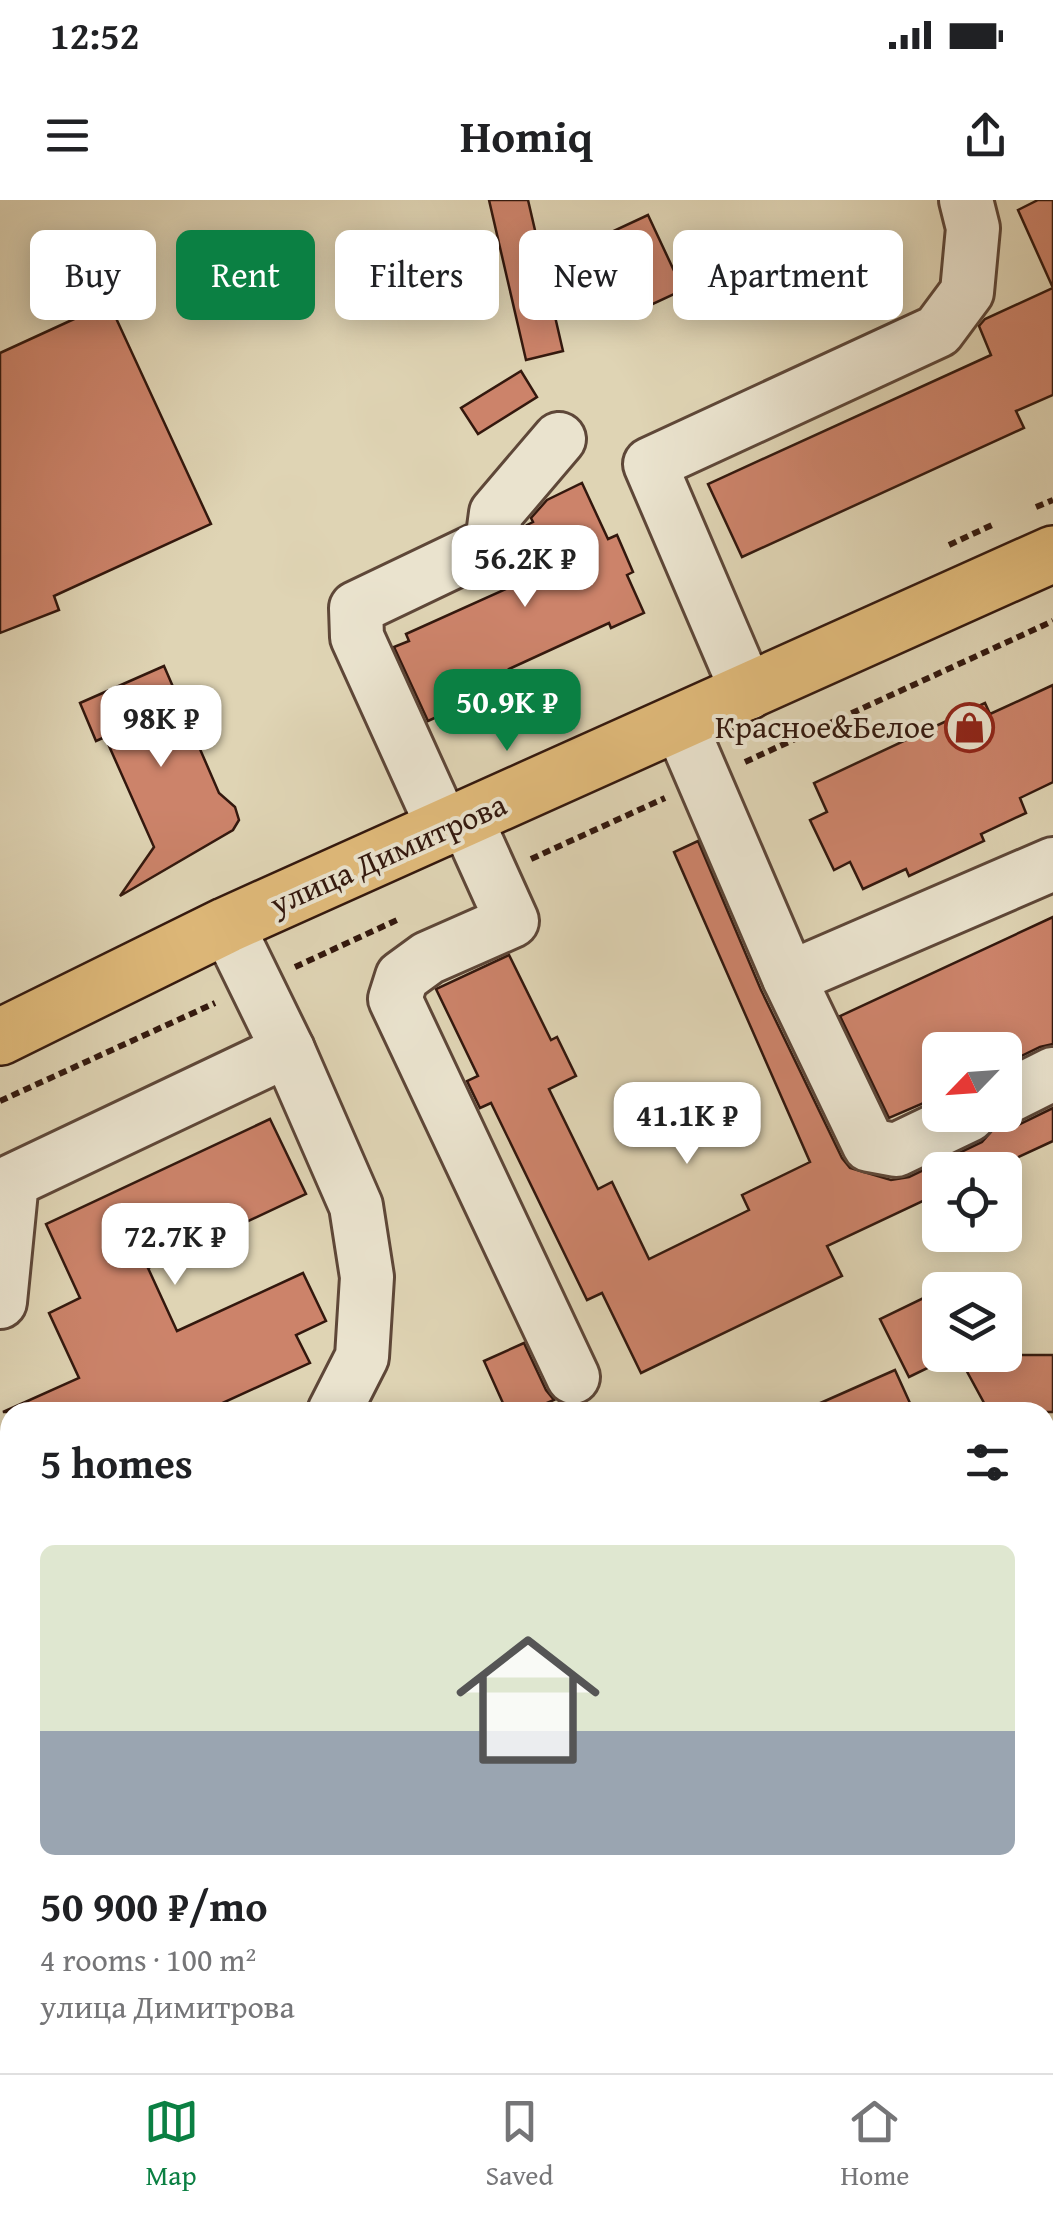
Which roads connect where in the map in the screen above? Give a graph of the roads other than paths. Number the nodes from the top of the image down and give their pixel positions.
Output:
1 (966, 200) edge
2 (560, 439) dead end
3 (1053, 554) edge
4 (748, 694) junction
5 (680, 724) junction
6 (455, 824) junction
7 (1053, 864) edge
8 (227, 926) junction
9 (789, 978) junction
10 (0, 1036) edge
11 (288, 1050) junction
12 (1053, 1074) edge
13 (1022, 1090) edge
14 (934, 1132) edge
15 (0, 1302) edge
16 (572, 1378) dead end
17 (339, 1402) edge

1 - 4 street
2 - 6 street
3 - 4 main road, улица Димитрова
4 - 5 main road, улица Димитрова
5 - 6 main road, улица Димитрова
5 - 9 street
6 - 8 main road, улица Димитрова
6 - 16 street
7 - 9 street
8 - 10 main road, улица Димитрова
8 - 11 street
9 - 14 street
11 - 15 street
11 - 17 street
12 - 13 street

